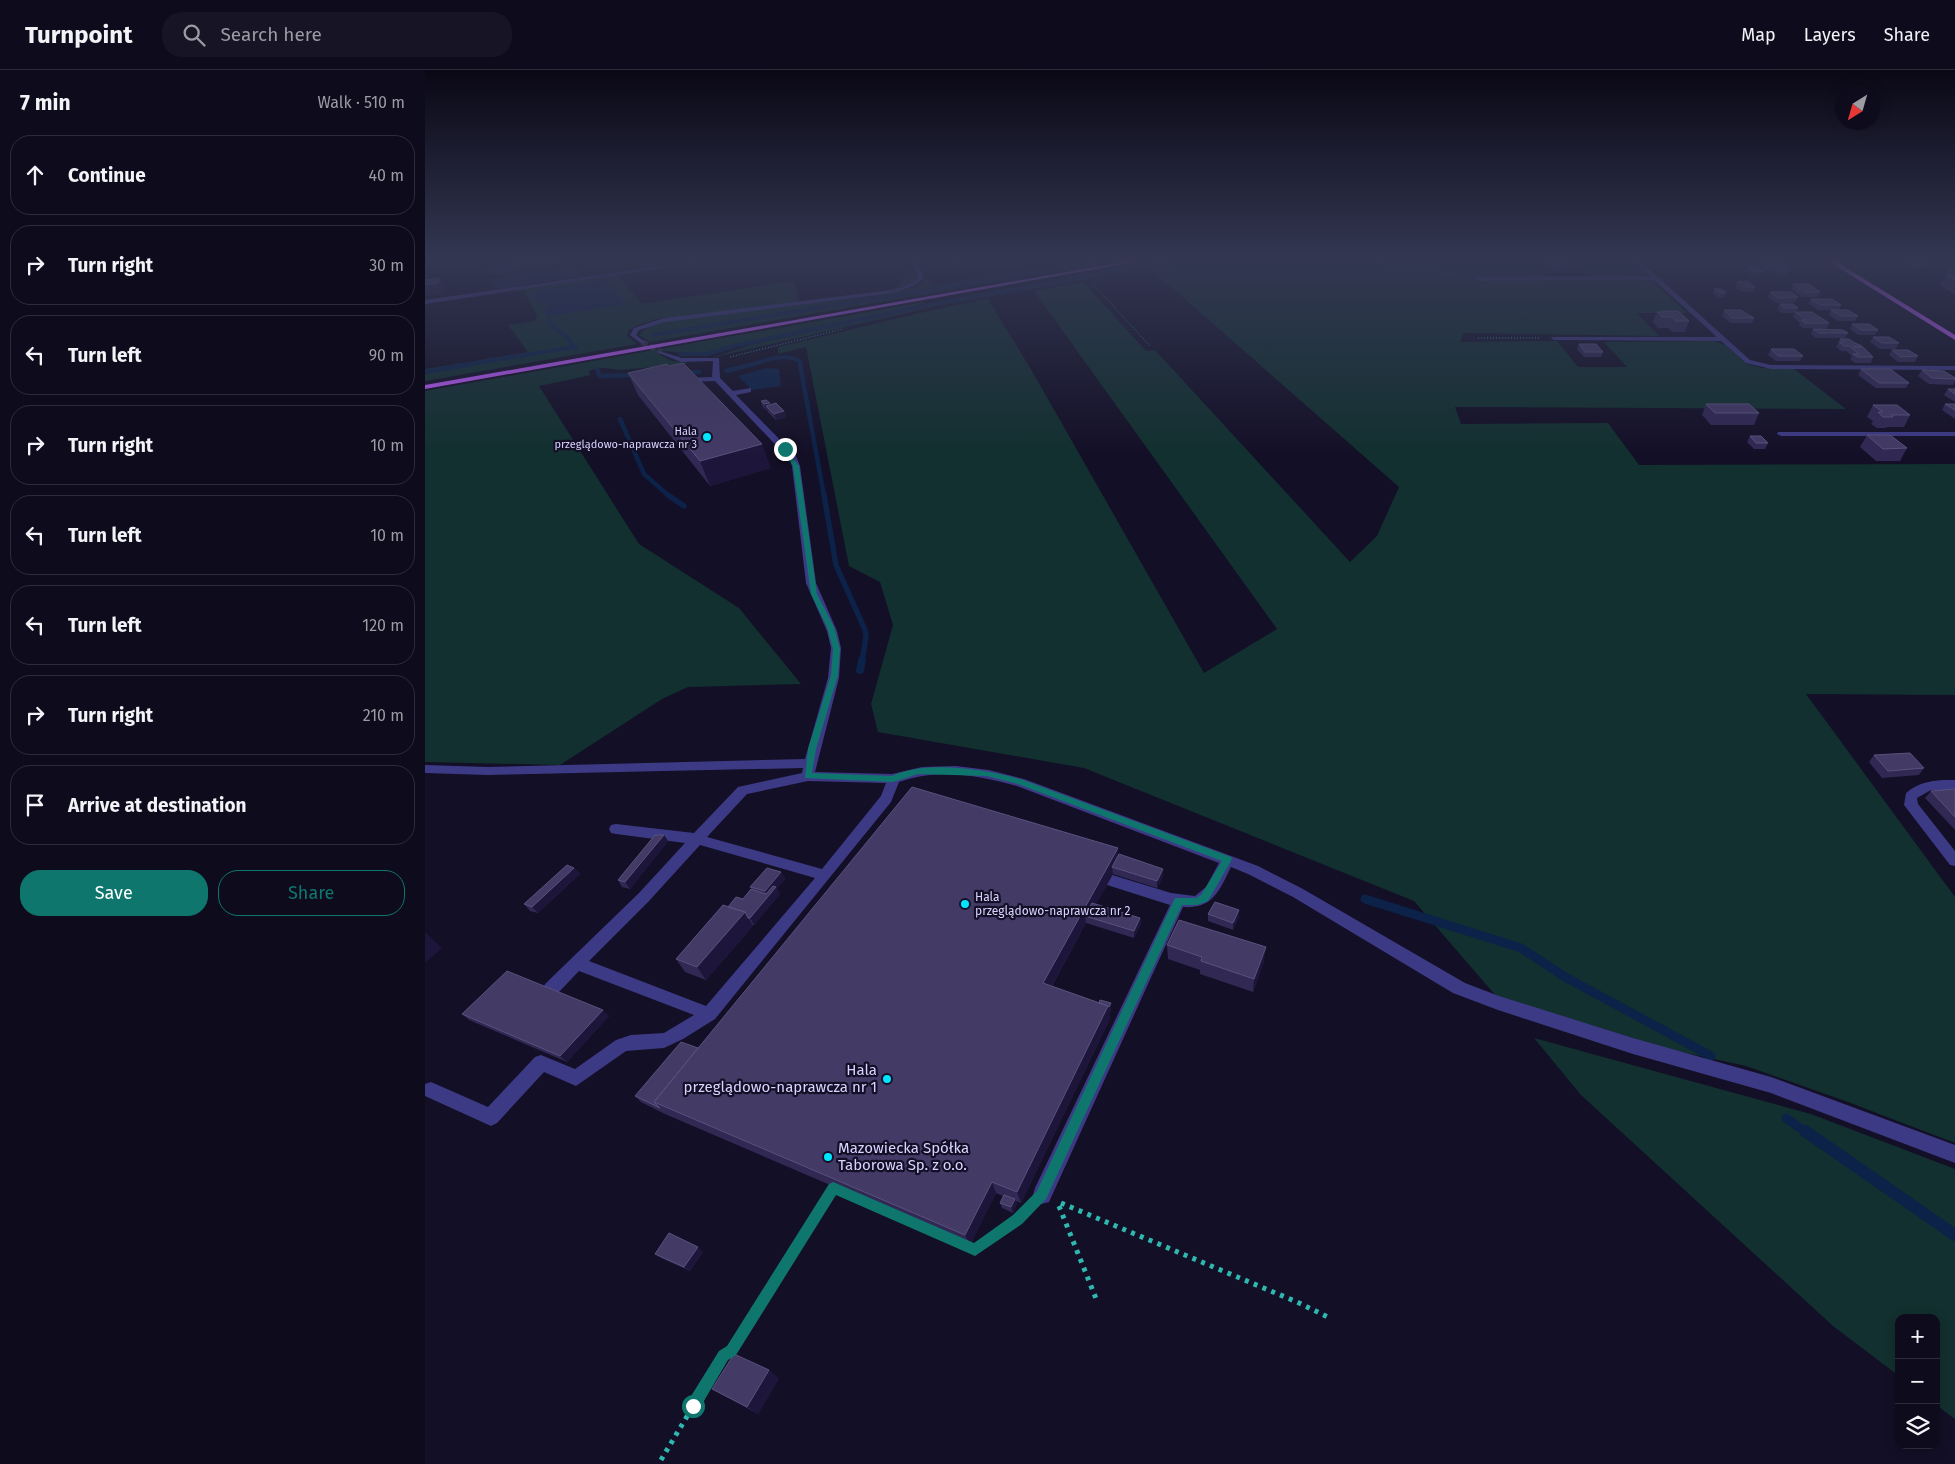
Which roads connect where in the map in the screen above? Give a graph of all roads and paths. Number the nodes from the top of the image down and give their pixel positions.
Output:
1 (647, 326) edge
2 (770, 326) edge
3 (1132, 326) edge
4 (1708, 326) edge
5 (1936, 326) edge
6 (1478, 338) dead end
7 (1554, 338) joint
8 (1955, 338) edge
9 (1722, 339) junction
10 (641, 342) dead end
11 (1151, 347) dead end
12 (661, 352) tunnel mouth
13 (1955, 368) edge
14 (717, 379) junction
15 (678, 381) edge
16 (425, 387) edge
17 (748, 390) dead end
18 (731, 394) junction
19 (1781, 434) dead end
20 (1955, 434) edge
21 (425, 770) edge
22 (808, 770) junction
23 (893, 779) junction
24 (1955, 785) edge
25 (616, 829) dead end
26 (697, 839) junction
27 (1228, 859) junction
28 (1955, 861) edge
29 (825, 875) junction
30 (1109, 880) edge
31 (1179, 901) junction
32 (762, 950) junction
33 (780, 957) edge
34 (577, 963) junction
35 (551, 989) edge
36 (709, 1014) junction
37 (431, 1090) dead end
38 (1955, 1154) edge
39 (1041, 1195) joint
40 (1097, 1301) dead end
41 (1329, 1318) dead end
42 (661, 1460) dead end

1 - 10 street
2 - 16 main road
3 - 11 path
4 - 9 street
5 - 8 main road
6 - 7 path
7 - 9 street
9 - 13 street
12 - 14 street
14 - 15 street
14 - 18 street
17 - 18 street
18 - 22 street
19 - 20 street
21 - 22 street
22 - 23 street
22 - 26 street
23 - 27 street
23 - 29 street
24 - 28 street
25 - 26 street
26 - 29 street
26 - 34 street
27 - 31 street
27 - 38 street
29 - 32 street
30 - 31 street
31 - 39 street
32 - 33 street
32 - 36 street
34 - 35 street
34 - 36 street
36 - 37 street
39 - 42 path
40 - 41 path

